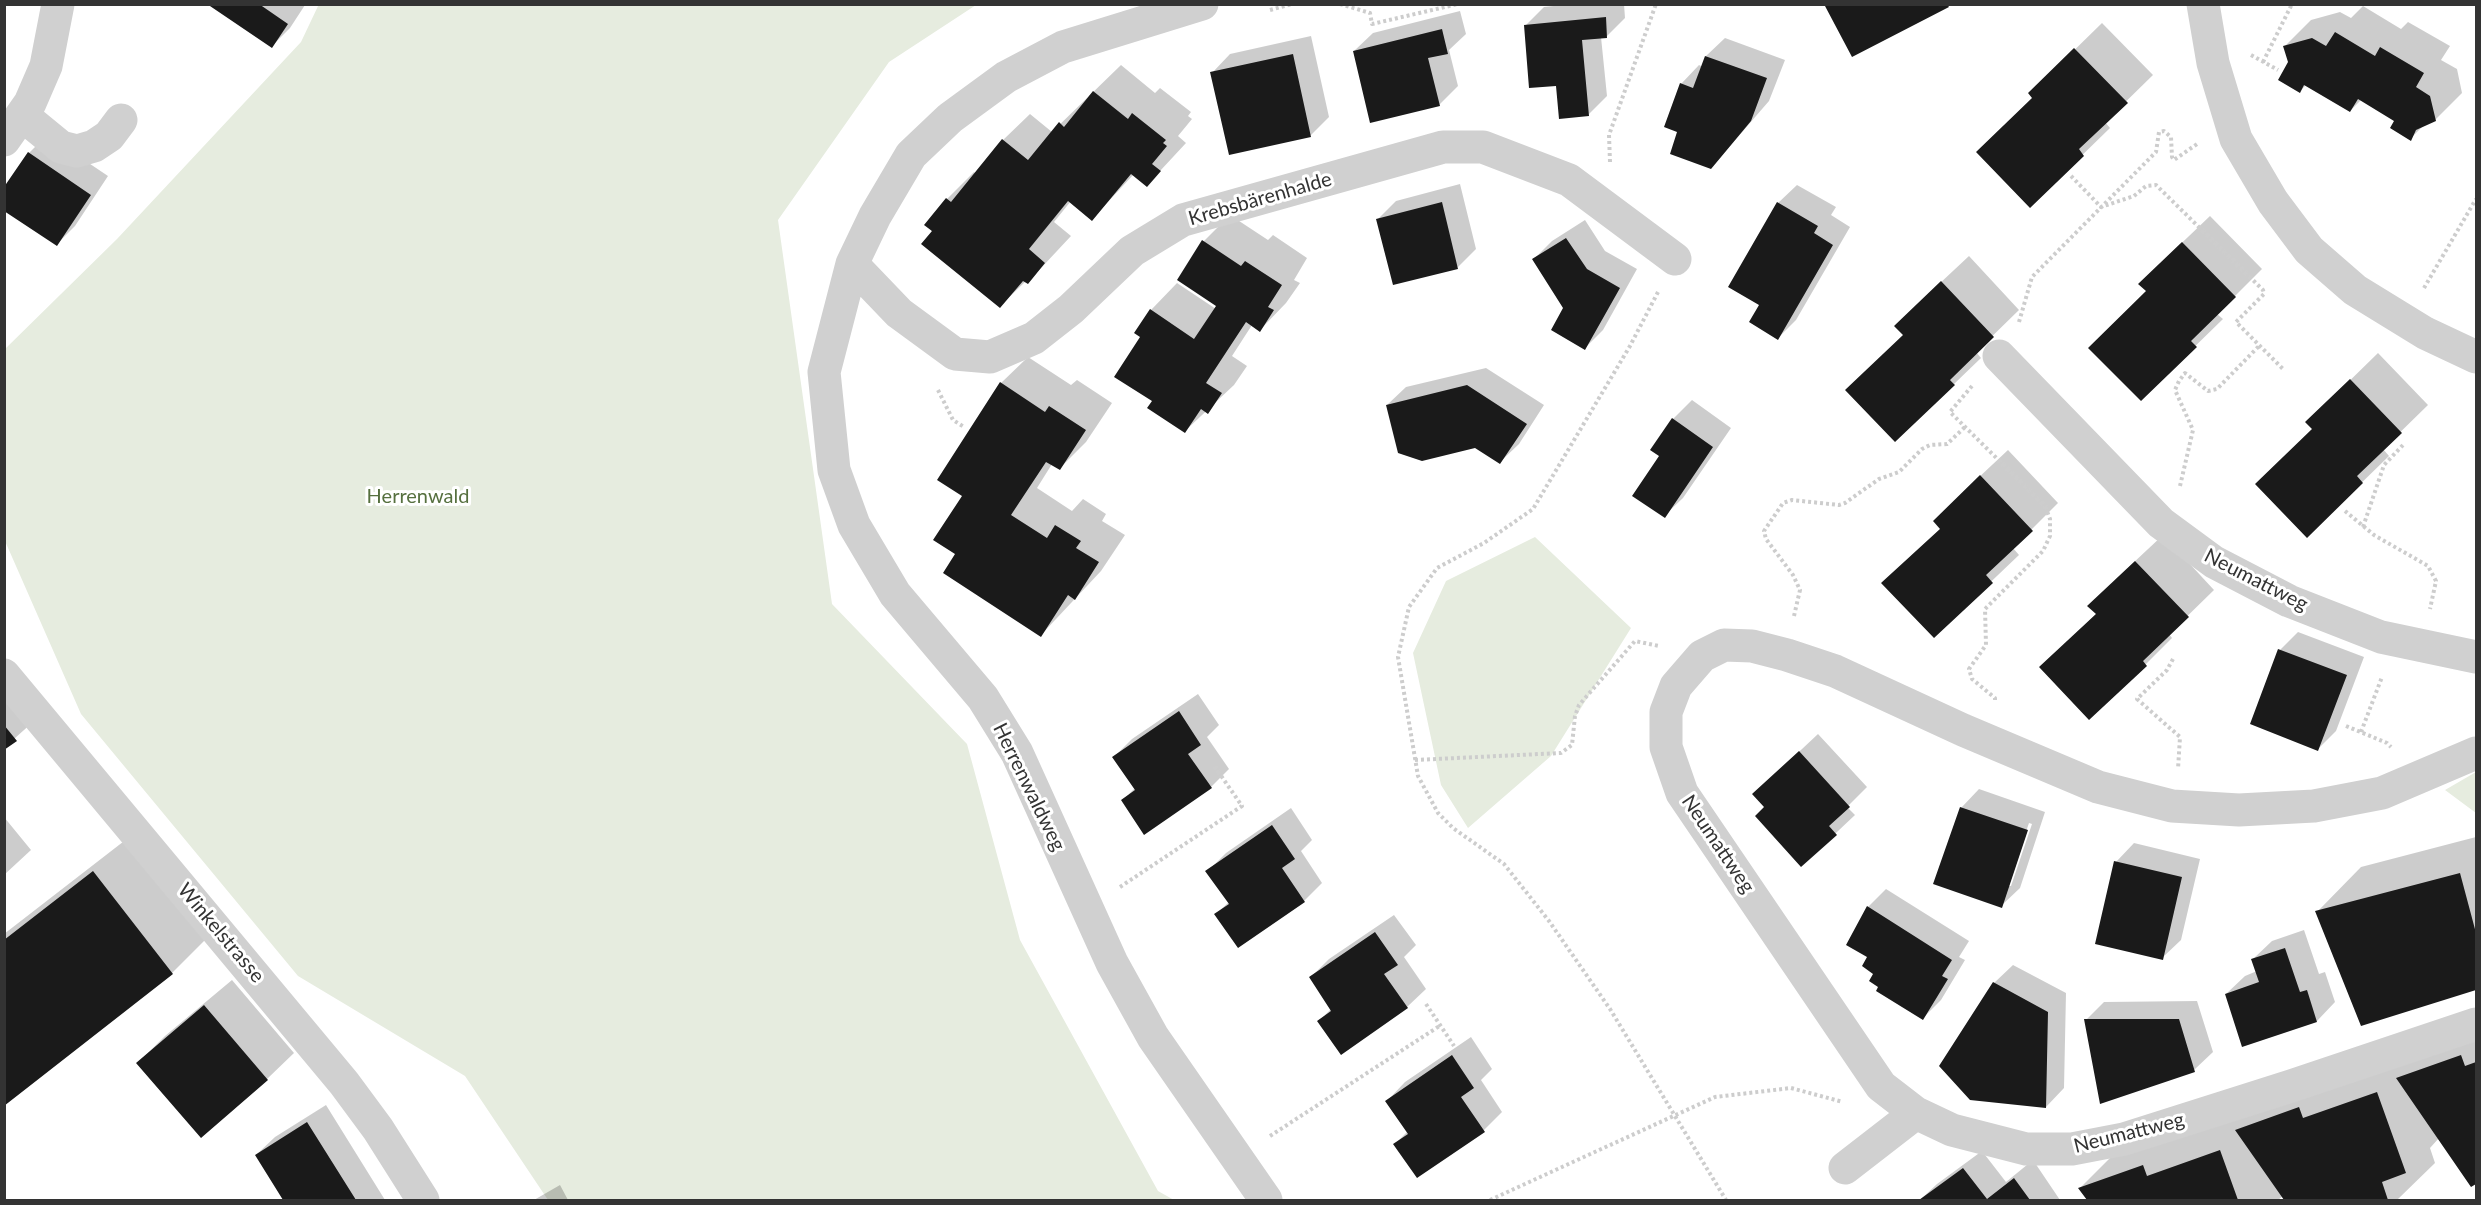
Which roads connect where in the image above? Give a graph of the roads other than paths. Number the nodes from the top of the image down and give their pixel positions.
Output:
1 (58, 4) edge
2 (1202, 4) edge
3 (2203, 4) edge
4 (121, 120) dead end
5 (13, 127) edge
6 (1675, 259) road end
7 (852, 264) junction
8 (1999, 356) dead end
9 (2476, 357) edge
10 (2476, 657) edge
11 (4, 675) edge
12 (2476, 753) edge
13 (2476, 1024) edge
14 (1916, 1113) junction
15 (1845, 1168) dead end
16 (423, 1200) edge
17 (1266, 1200) edge

1 - 5 street
2 - 7 street, Herrenwaldweg
3 - 9 street
4 - 5 street
6 - 7 street, Krebsbärenhalde
7 - 17 street, Herrenwaldweg
8 - 10 street, Neumattweg
11 - 16 street, Winkelstrasse
12 - 14 street, Neumattweg
13 - 14 street, Neumattweg
14 - 15 street

